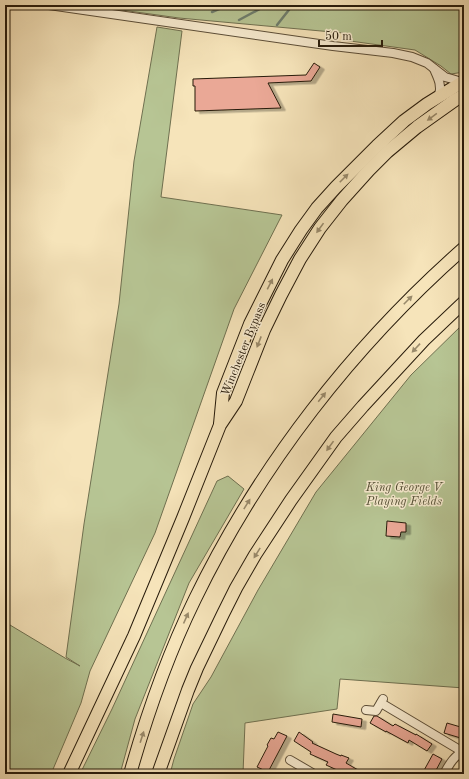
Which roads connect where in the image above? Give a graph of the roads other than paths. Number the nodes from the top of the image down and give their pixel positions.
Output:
1 (49, 5) edge
2 (434, 68) junction
3 (463, 81) edge
4 (439, 95) junction
5 (464, 95) edge
6 (464, 248) edge
7 (464, 302) edge
8 (220, 425) junction
9 (366, 710) dead end
10 (463, 752) edge
11 (290, 760) dead end
12 (69, 774) edge
13 (130, 774) edge
14 (158, 774) edge
15 (314, 774) edge
16 (444, 774) edge

1 - 2 street
2 - 3 street
2 - 4 street
3 - 4 highway, Winchester Bypass
8 -> 4 highway, Winchester Bypass
5 -> 8 highway, Winchester Bypass
13 -> 6 highway
7 -> 14 highway
8 - 12 highway
9 - 10 street
10 - 16 street
11 - 15 street

